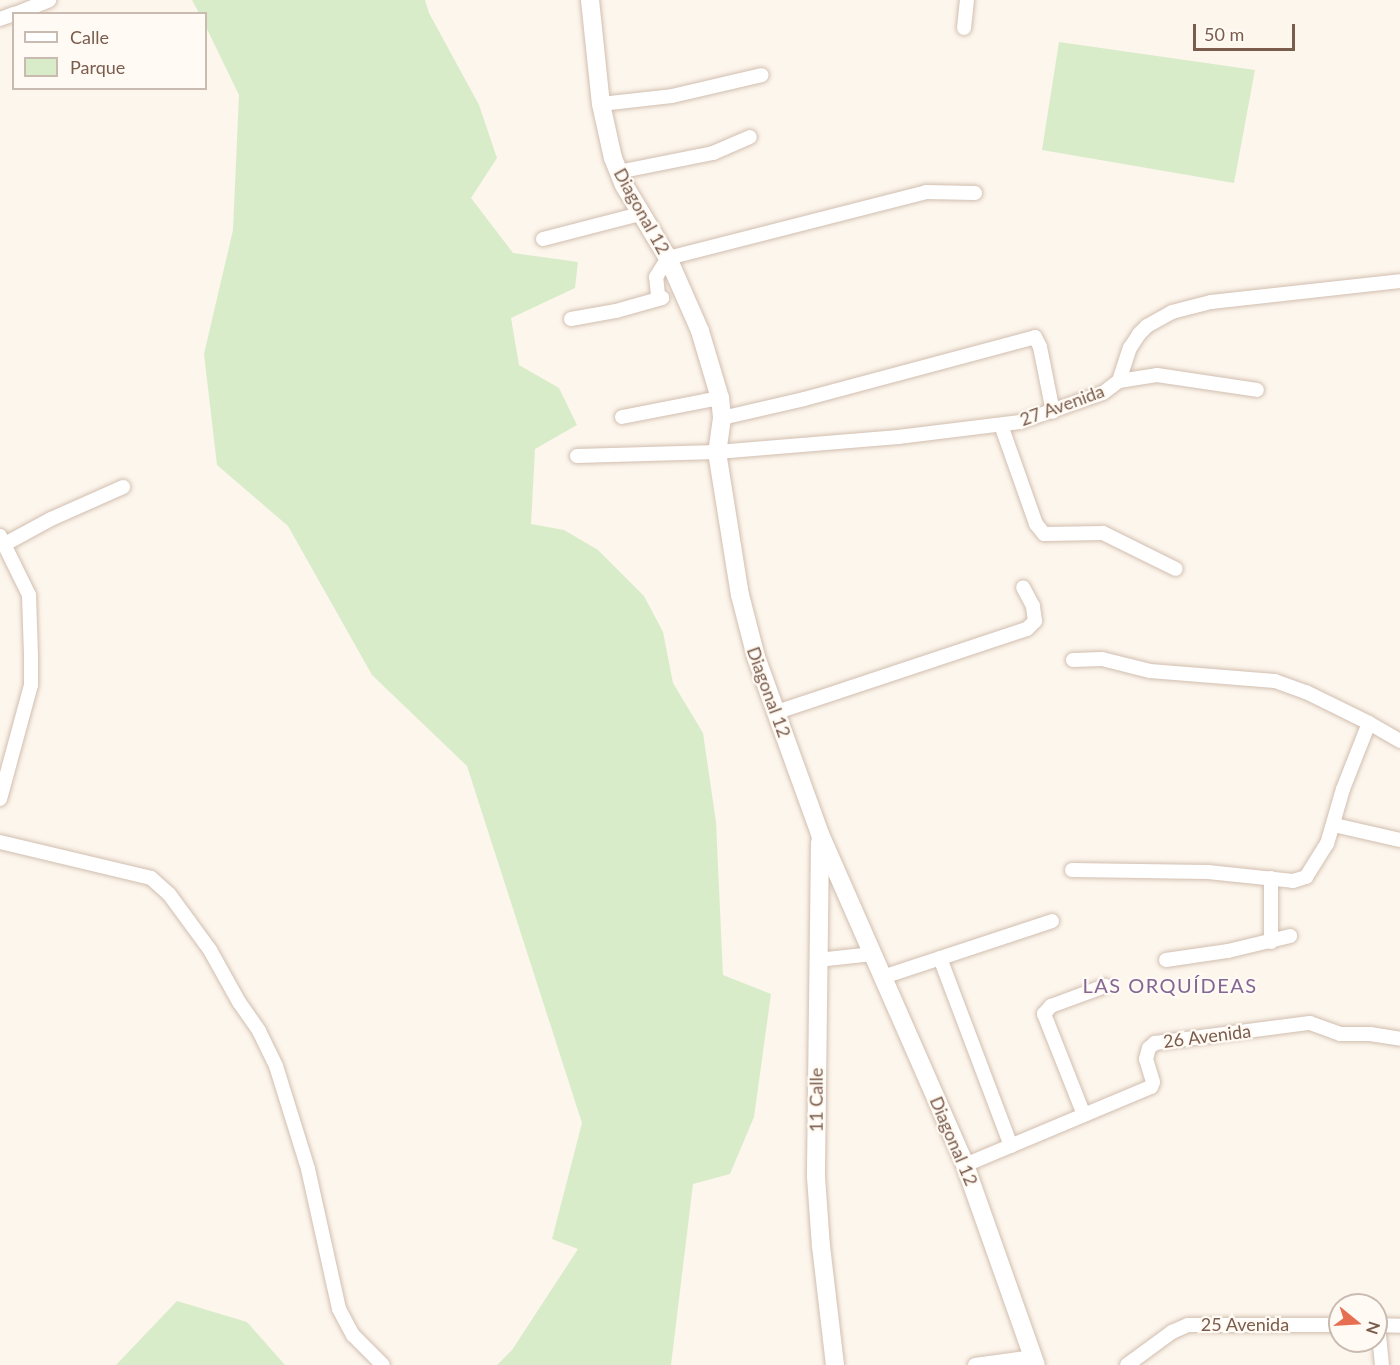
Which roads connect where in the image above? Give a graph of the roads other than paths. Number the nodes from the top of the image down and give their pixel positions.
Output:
1 (49, 0) edge
2 (590, 0) edge
3 (967, 0) edge
4 (19, 12) edge
5 (964, 28) dead end
6 (762, 75) dead end
7 (602, 104) junction
8 (750, 137) dead end
9 (618, 172) junction
10 (975, 193) dead end
11 (640, 214) junction
12 (543, 239) dead end
13 (668, 258) junction
14 (1400, 280) edge
15 (681, 292) junction
16 (662, 298) junction
17 (571, 319) dead end
18 (1119, 381) junction
19 (1257, 390) dead end
20 (720, 398) junction
21 (1053, 412) junction
22 (622, 417) dead end
23 (722, 418) junction
24 (1001, 425) junction
25 (717, 452) junction
26 (576, 456) dead end
27 (123, 487) dead end
28 (3, 540) edge
29 (1176, 569) dead end
30 (1023, 587) dead end
31 (1074, 660) dead end
32 (777, 712) junction
33 (1370, 723) junction
34 (1400, 741) edge
35 (0, 799) edge
36 (1334, 825) junction
37 (820, 834) junction
38 (1400, 840) edge
39 (0, 842) edge
40 (1072, 870) dead end
41 (1271, 878) junction
42 (1052, 921) dead end
43 (1290, 936) dead end
44 (1271, 942) junction
45 (873, 954) junction
46 (940, 958) junction
47 (818, 960) junction
48 (1166, 960) dead end
49 (883, 977) junction
50 (1105, 986) dead end
51 (1400, 1039) edge
52 (1084, 1115) junction
53 (1011, 1146) junction
54 (965, 1165) junction
55 (1328, 1325) edge
56 (1034, 1361) edge
57 (384, 1365) edge
58 (835, 1365) edge
59 (975, 1365) edge
60 (1127, 1365) edge

1 - 4 street
2 - 7 main road, Diagonal 12
3 - 5 street
6 - 7 street
7 - 9 main road, Diagonal 12
8 - 9 street
9 - 11 main road, Diagonal 12
10 - 13 street
11 - 12 street
11 - 13 main road, Diagonal 12
13 - 15 main road, Diagonal 12
13 - 16 street
14 - 18 street, 27 Avenida
15 - 16 street
15 - 20 main road, Diagonal 12
16 - 17 street
18 - 19 street
18 - 21 street, 27 Avenida
20 - 22 street
20 - 23 main road, Diagonal 12
21 - 23 street
21 - 24 street, 27 Avenida
23 - 25 main road, Diagonal 12
24 - 25 street, 27 Avenida
24 - 29 street
25 - 26 street, 27 Avenida
25 - 32 main road, Diagonal 12
27 - 28 street
28 - 35 street
30 - 32 street
31 - 33 street
32 - 37 main road, Diagonal 12
33 - 34 street
33 - 36 street
36 - 38 street
36 - 41 street
37 - 45 main road, Diagonal 12
37 - 47 main road, 11 Calle
39 - 57 street
40 - 41 street
41 - 44 street
42 - 46 street
43 - 44 street
44 - 48 street
45 - 47 street
45 - 49 main road, Diagonal 12
46 - 49 street
46 - 53 street
47 - 58 main road, 11 Calle
49 - 54 main road, Diagonal 12
50 - 52 street
51 - 52 street, 26 Avenida
52 - 53 street, 26 Avenida
53 - 54 street, 26 Avenida
54 - 56 main road, Diagonal 12
55 - 60 street, 25 Avenida
56 - 59 street

